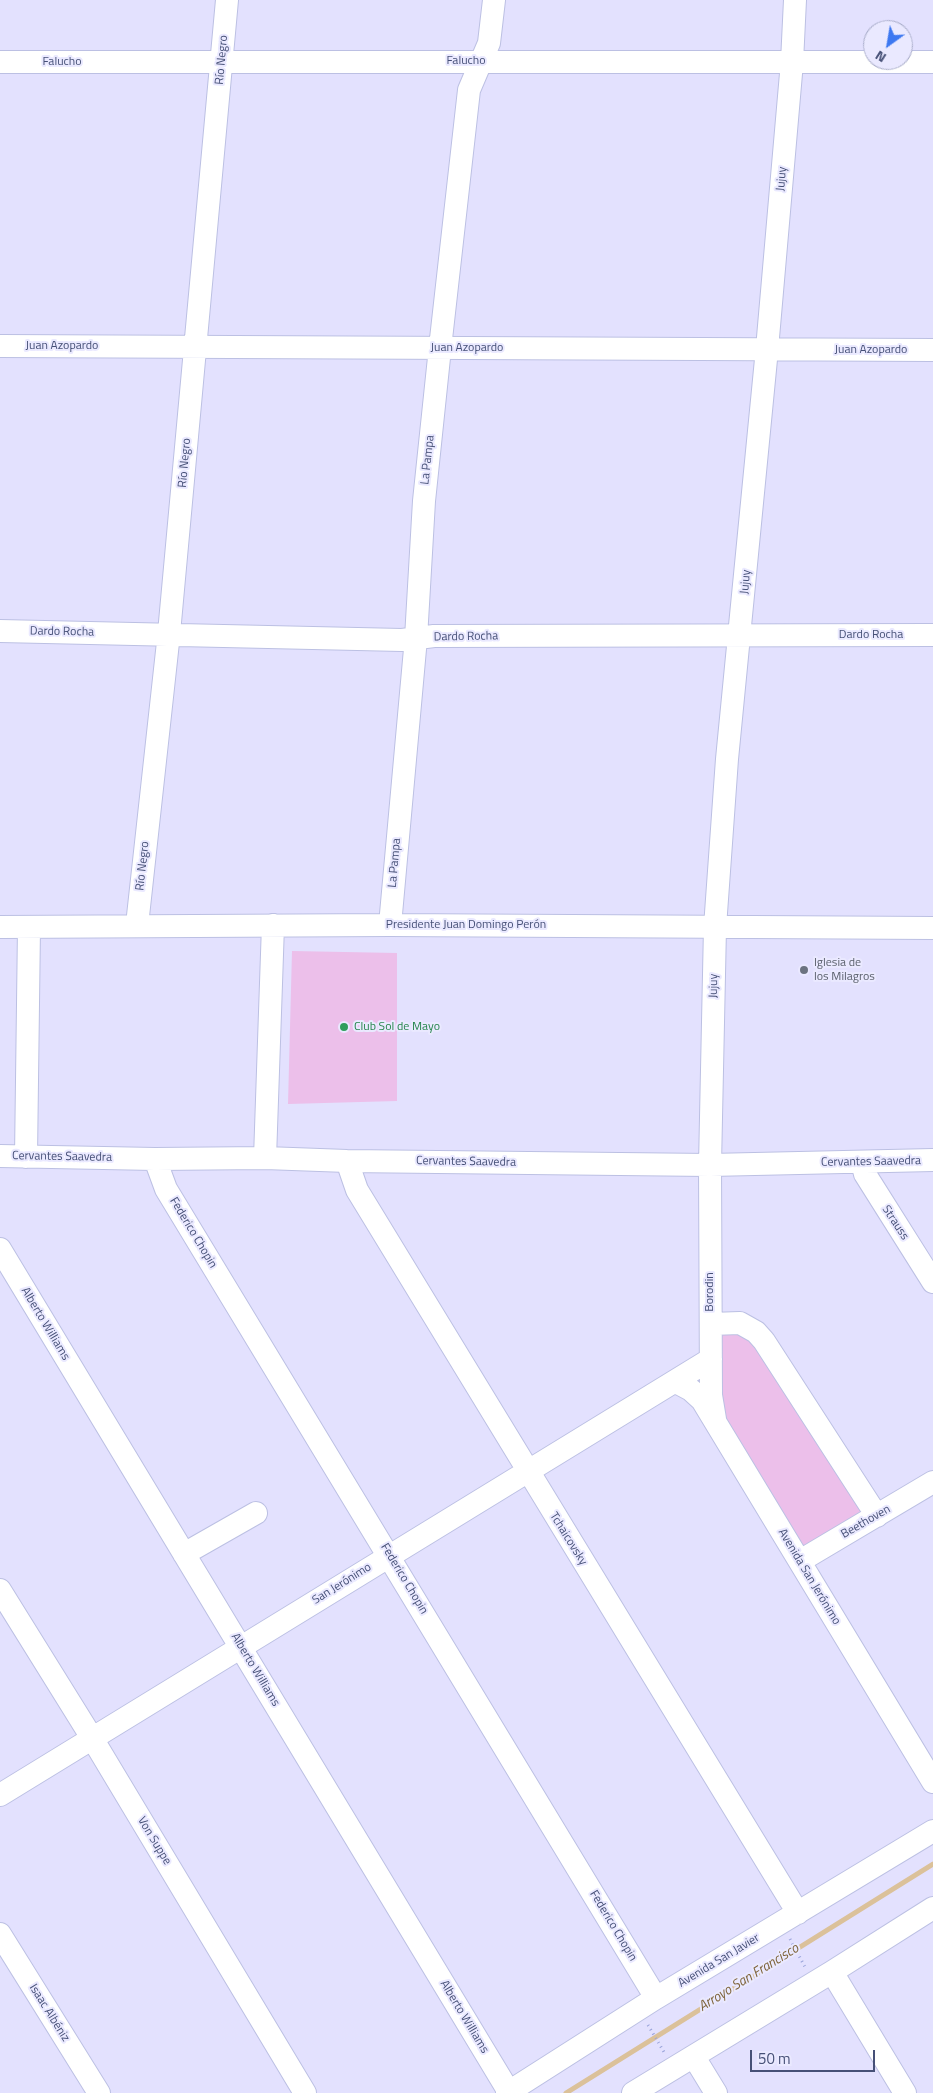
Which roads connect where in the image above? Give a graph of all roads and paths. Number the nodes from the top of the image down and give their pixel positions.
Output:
1 (228, 0) edge
2 (494, 0) edge
3 (795, 0) edge
4 (481, 61) junction
5 (0, 62) edge
6 (222, 62) junction
7 (792, 62) junction
8 (933, 62) edge
9 (0, 346) edge
10 (196, 347) junction
11 (440, 348) junction
12 (767, 350) junction
13 (933, 350) edge
14 (0, 630) edge
15 (169, 633) junction
16 (741, 635) junction
17 (933, 635) edge
18 (416, 638) junction
19 (137, 925) junction
20 (273, 925) junction
21 (390, 925) junction
22 (0, 927) edge
23 (29, 927) junction
24 (715, 927) junction
25 (933, 928) edge
26 (0, 1156) edge
27 (26, 1157) junction
28 (265, 1158) junction
29 (155, 1159) junction
30 (933, 1160) edge
31 (347, 1161) junction
32 (862, 1162) junction
33 (710, 1165) junction
34 (0, 1249) edge
35 (933, 1282) edge
36 (710, 1324) junction
37 (711, 1359) junction
38 (676, 1382) junction
39 (715, 1419) junction
40 (527, 1472) junction
41 (933, 1482) edge
42 (256, 1513) dead end
43 (877, 1516) junction
44 (184, 1554) junction
45 (389, 1555) junction
46 (800, 1561) junction
47 (0, 1590) edge
48 (241, 1648) junction
49 (92, 1738) junction
50 (933, 1782) edge
51 (0, 1795) edge
52 (933, 1831) edge
53 (933, 1908) edge
54 (798, 1913) junction
55 (791, 1940) dead end
56 (3, 1946) edge
57 (807, 1970) dead end
58 (832, 1972) junction
59 (656, 1998) junction
60 (649, 2026) dead end
61 (694, 2057) junction
62 (669, 2060) dead end
63 (508, 2092) edge
64 (99, 2093) edge
65 (305, 2093) edge
66 (633, 2093) edge
67 (716, 2093) edge
68 (905, 2093) edge

1 - 6 street, Río Negro
2 - 4 street, La Pampa
3 - 7 street, Jujuy
4 - 6 street, Falucho
4 - 7 street, Falucho
4 - 11 street, La Pampa
5 - 6 street, Falucho
6 - 10 street, Río Negro
7 - 8 street, Falucho
7 - 12 street, Jujuy
9 - 10 street, Juan Azopardo
10 - 11 street, Juan Azopardo
10 - 15 street, Río Negro
11 - 12 street, Juan Azopardo
11 - 18 street, La Pampa
12 - 13 street, Juan Azopardo
12 - 16 street, Jujuy
14 - 15 street, Dardo Rocha
15 - 18 street, Dardo Rocha
15 - 19 street, Río Negro
16 - 17 street, Dardo Rocha
16 - 18 street, Dardo Rocha
16 - 24 street, Jujuy
18 - 21 street, La Pampa
19 - 20 street, Presidente Juan Domingo Perón
19 - 23 street, Presidente Juan Domingo Perón
20 - 21 street, Presidente Juan Domingo Perón
20 - 28 street
21 - 24 street, Presidente Juan Domingo Perón
22 - 23 street, Presidente Juan Domingo Perón
23 - 27 street
24 - 25 street, Presidente Juan Domingo Perón
24 - 33 street, Jujuy
26 - 27 street, Cervantes Saavedra
27 - 29 street, Cervantes Saavedra
28 - 29 street, Cervantes Saavedra
28 - 31 street, Cervantes Saavedra
29 - 45 street, Federico Chopin
30 - 32 street, Cervantes Saavedra
31 - 33 street, Cervantes Saavedra
31 - 40 street, Tchaicovsky
32 - 33 street, Cervantes Saavedra
32 - 35 street, Strauss
33 - 36 street, Borodin
34 - 44 street, Alberto Williams
36 - 37 street, Borodin
36 - 43 street
37 - 38 street, San Jerónimo
37 - 39 street, Borodin
38 - 39 street, Avenida San Jerónimo
38 - 40 street, San Jerónimo
39 - 46 street, Avenida San Jerónimo
40 - 45 street, San Jerónimo
40 - 54 street, Tchaicovsky
41 - 43 street, Beethoven
42 - 44 street
43 - 46 street, Beethoven
44 - 48 street, Alberto Williams
45 - 48 street, San Jerónimo
45 - 59 street, Federico Chopin
46 - 50 street, Avenida San Jerónimo
47 - 49 street, Von Suppe
48 - 49 street, San Jerónimo
48 - 63 street, Alberto Williams
49 - 51 street, San Jerónimo
49 - 65 street, Von Suppe
52 - 54 street, Avenida San Javier
53 - 58 street
54 - 59 street, Avenida San Javier
55 - 57 path
56 - 64 street, Isaac Albéniz
58 - 61 street
58 - 68 street
59 - 63 street, Avenida San Javier
60 - 62 path
61 - 66 street
61 - 67 street

